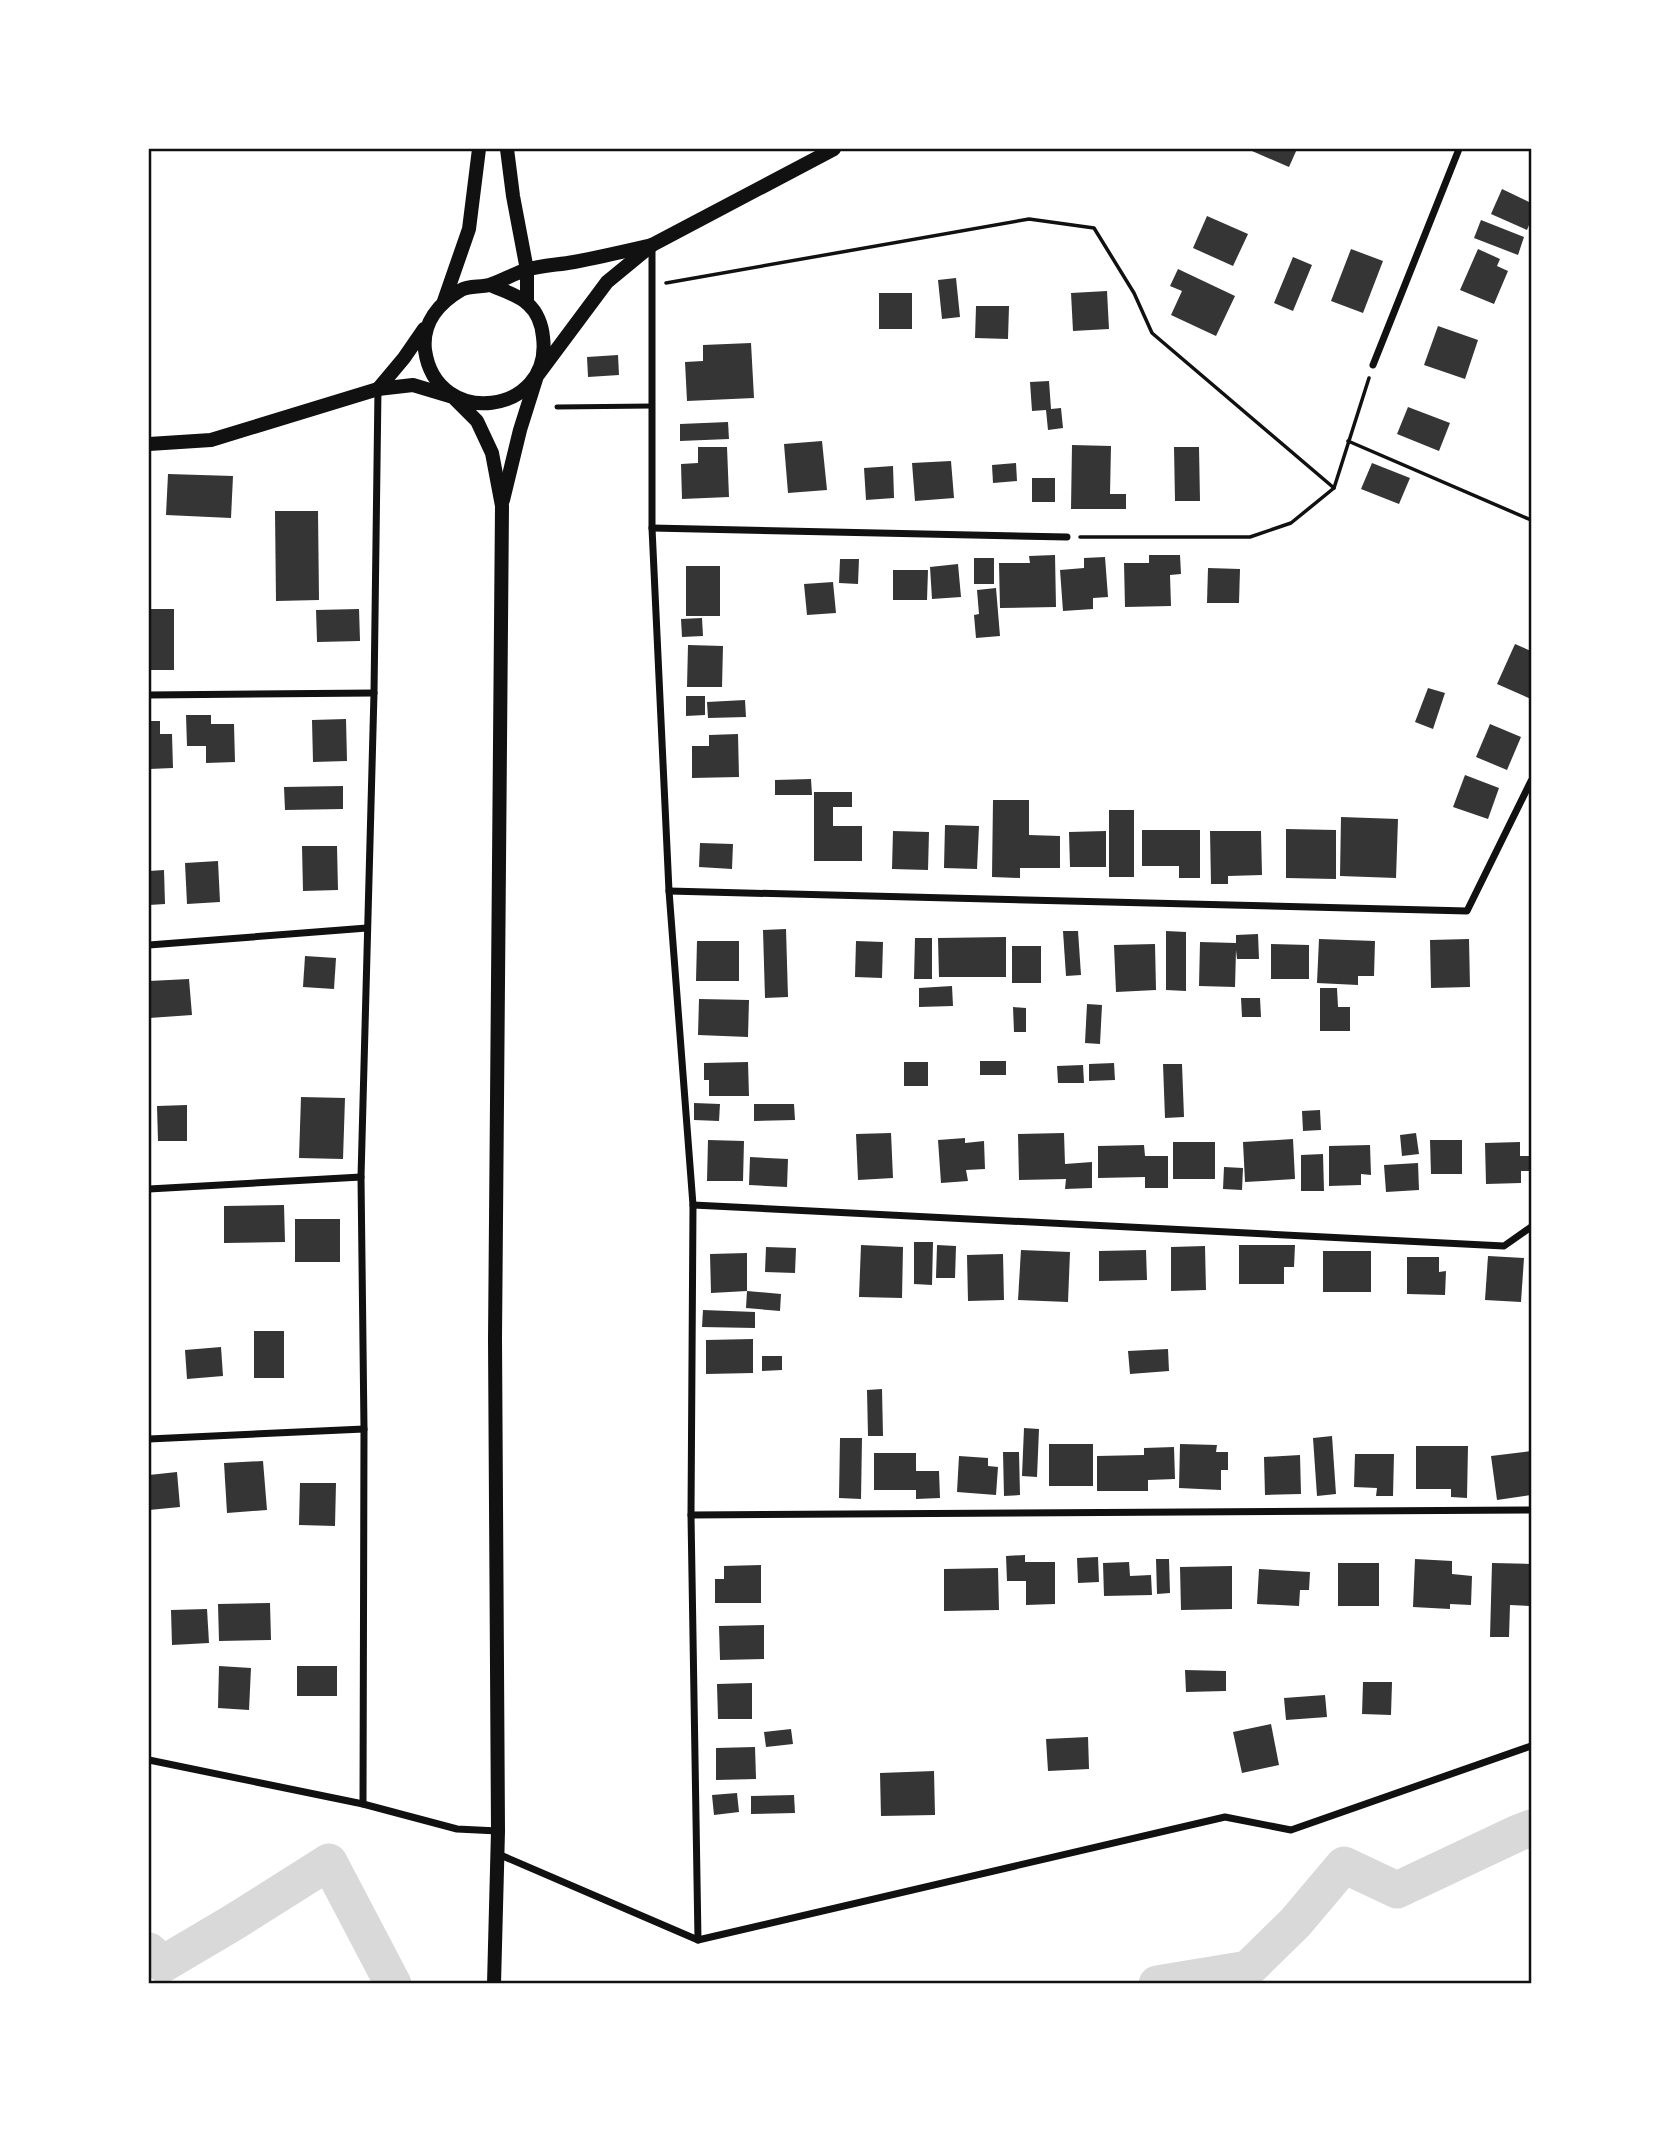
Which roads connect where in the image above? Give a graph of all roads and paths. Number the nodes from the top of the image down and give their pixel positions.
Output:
1 (479, 149) edge
2 (507, 149) edge
3 (834, 149) edge
4 (1459, 149) edge
5 (652, 246) junction
6 (527, 270) junction
7 (490, 285) junction
8 (652, 285) junction
9 (444, 301) junction
10 (527, 303) junction
11 (429, 321) junction
12 (1373, 365) joint
13 (537, 376) junction
14 (378, 389) junction
15 (453, 397) junction
16 (652, 406) junction
17 (558, 407) dead end
18 (1348, 440) junction
19 (149, 444) edge
20 (1334, 488) junction
21 (502, 506) junction
22 (1531, 520) edge
23 (652, 528) junction
24 (1067, 537) joint
25 (374, 693) junction
26 (149, 695) edge
27 (1531, 781) edge
28 (670, 891) junction
29 (367, 928) junction
30 (149, 945) edge
31 (361, 1177) junction
32 (149, 1189) edge
33 (693, 1205) junction
34 (1531, 1227) edge
35 (364, 1429) junction
36 (149, 1439) edge
37 (1531, 1510) edge
38 (691, 1515) junction
39 (1531, 1746) edge
40 (149, 1760) edge
41 (363, 1804) junction
42 (498, 1831) junction
43 (497, 1854) junction
44 (698, 1940) junction
45 (494, 1984) edge

1 - 9 main road
2 - 6 main road
3 - 5 main road
4 - 12 street
5 - 6 main road
5 - 8 street
5 - 13 main road
6 - 7 main road
6 - 10 main road
7 - 9 main road
7 - 10 main road
8 - 16 street
8 - 20 path
9 - 11 main road
10 - 13 main road
11 - 14 main road
11 - 15 main road
12 - 18 path
13 - 15 main road
13 - 21 main road
14 - 15 main road
14 - 19 main road
14 - 25 street
15 - 21 main road
16 - 17 lane
16 - 23 street
18 - 20 path
18 - 22 path
20 - 24 path
21 - 42 main road
23 - 24 street
23 - 28 street
25 - 26 street
25 - 29 street
27 - 28 street
28 - 33 street
29 - 30 street
29 - 31 street
31 - 32 street
31 - 35 street
33 - 34 street
33 - 38 street
35 - 36 street
35 - 41 street
37 - 38 street
38 - 44 street
39 - 44 street
40 - 41 street
41 - 42 street
42 - 43 main road
43 - 44 street
43 - 45 main road

